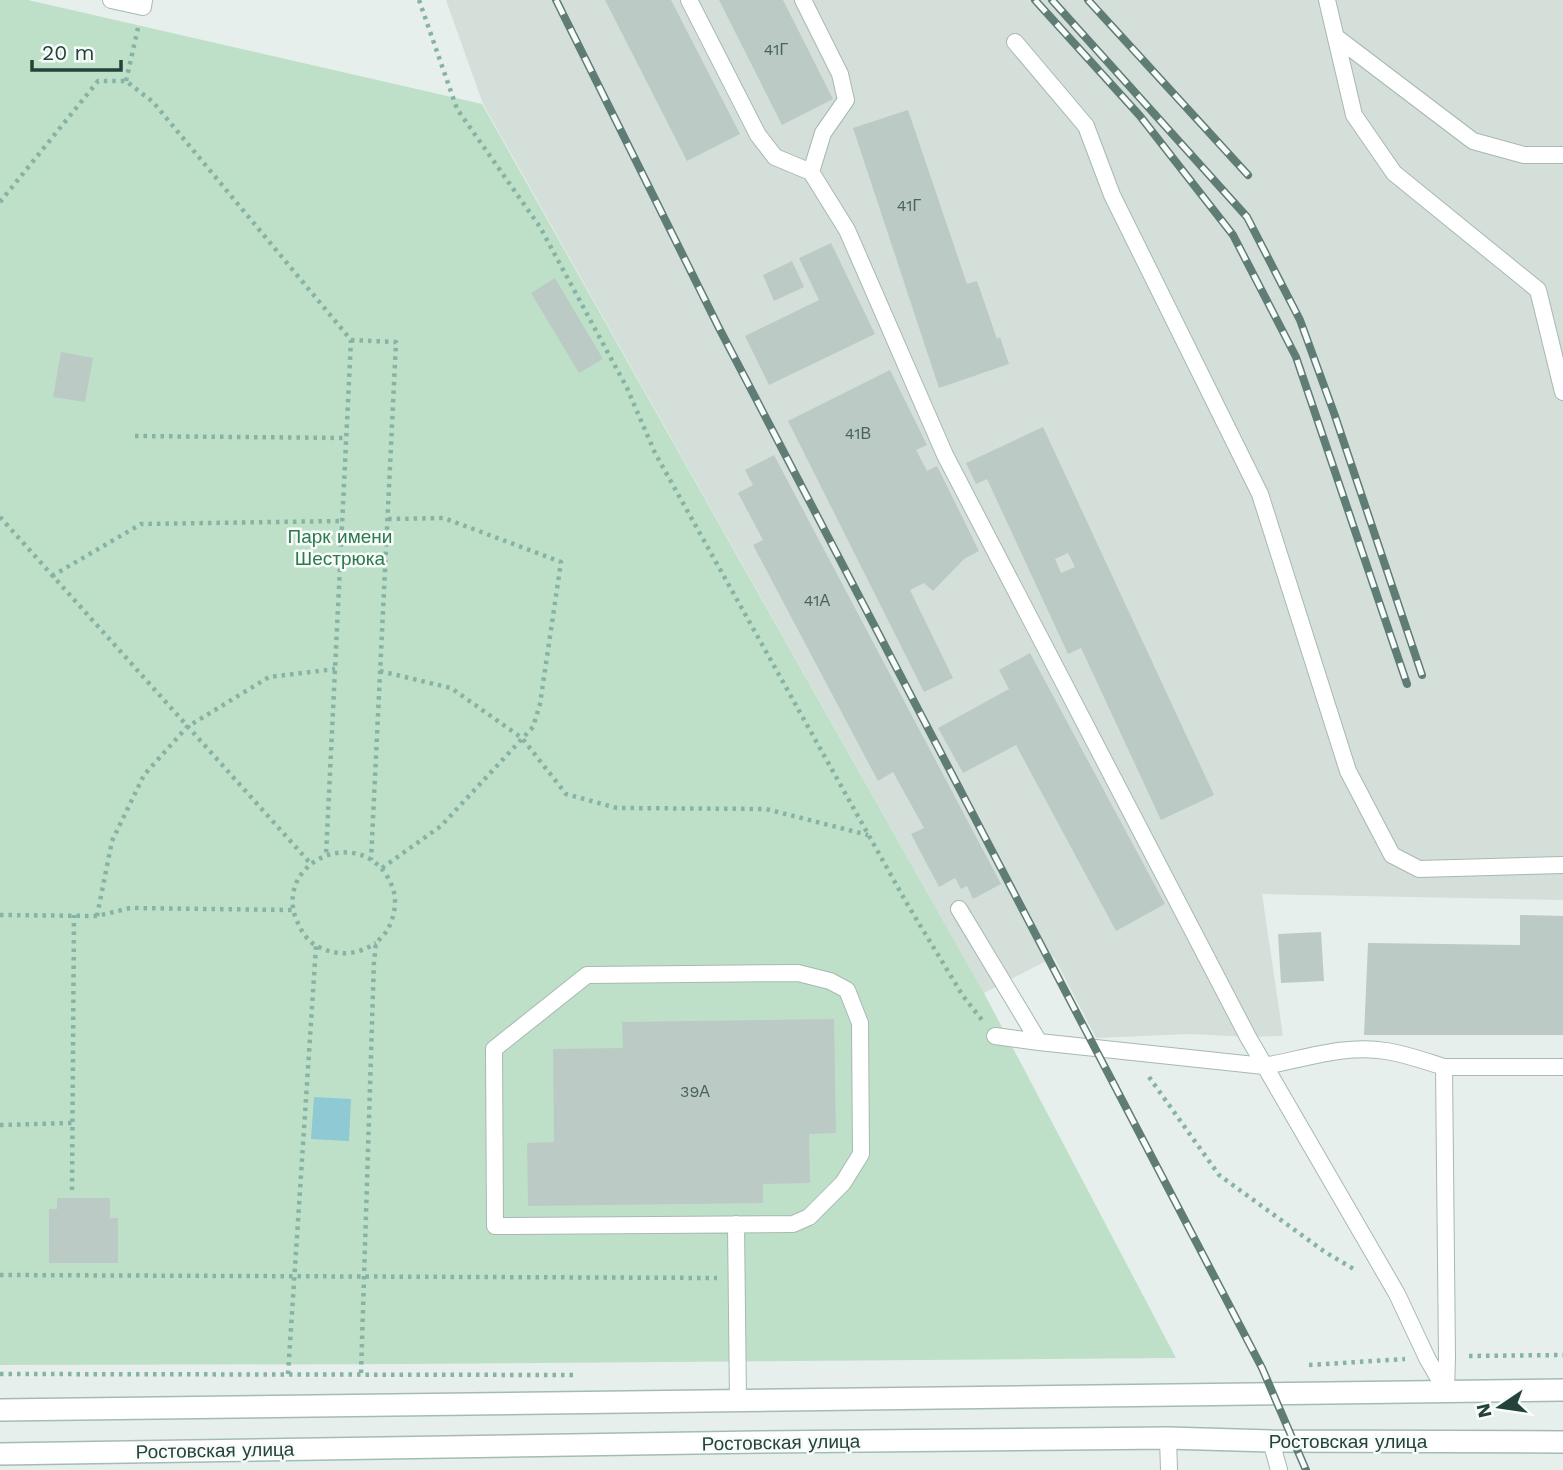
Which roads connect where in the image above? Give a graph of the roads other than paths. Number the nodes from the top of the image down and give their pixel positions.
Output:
1 (111, 0) edge
2 (690, 0) edge
3 (803, 0) edge
4 (1327, 0) edge
5 (144, 3) edge
6 (1336, 37) junction
7 (1015, 42) dead end
8 (1563, 155) edge
9 (811, 172) junction
10 (1563, 392) edge
11 (1563, 865) edge
12 (959, 909) dead end
13 (995, 1036) road end
14 (1039, 1042) junction
15 (1264, 1066) junction
16 (1444, 1067) junction
17 (1563, 1068) edge
18 (736, 1224) junction
19 (1563, 1390) edge
20 (1446, 1391) junction
21 (738, 1401) junction
22 (0, 1410) edge
23 (1168, 1438) junction
24 (1271, 1441) junction
25 (1563, 1442) edge
26 (0, 1454) edge
27 (1169, 1470) edge
28 (1279, 1470) edge

1 - 5 lane
2 - 9 lane
3 - 9 lane
4 - 6 lane
6 - 8 lane
6 - 10 lane
7 - 11 lane
9 - 15 lane
12 - 14 lane
13 - 14 lane
14 - 15 lane
15 - 16 lane
15 - 20 lane
16 - 17 lane
16 - 20 lane
18 - 18 lane
18 - 21 lane
19 - 20 street
20 - 21 street
21 - 22 street
23 - 24 street, Ростовская улица
23 - 26 street, Ростовская улица
23 - 27 lane
24 - 25 street, Ростовская улица
24 - 28 lane

